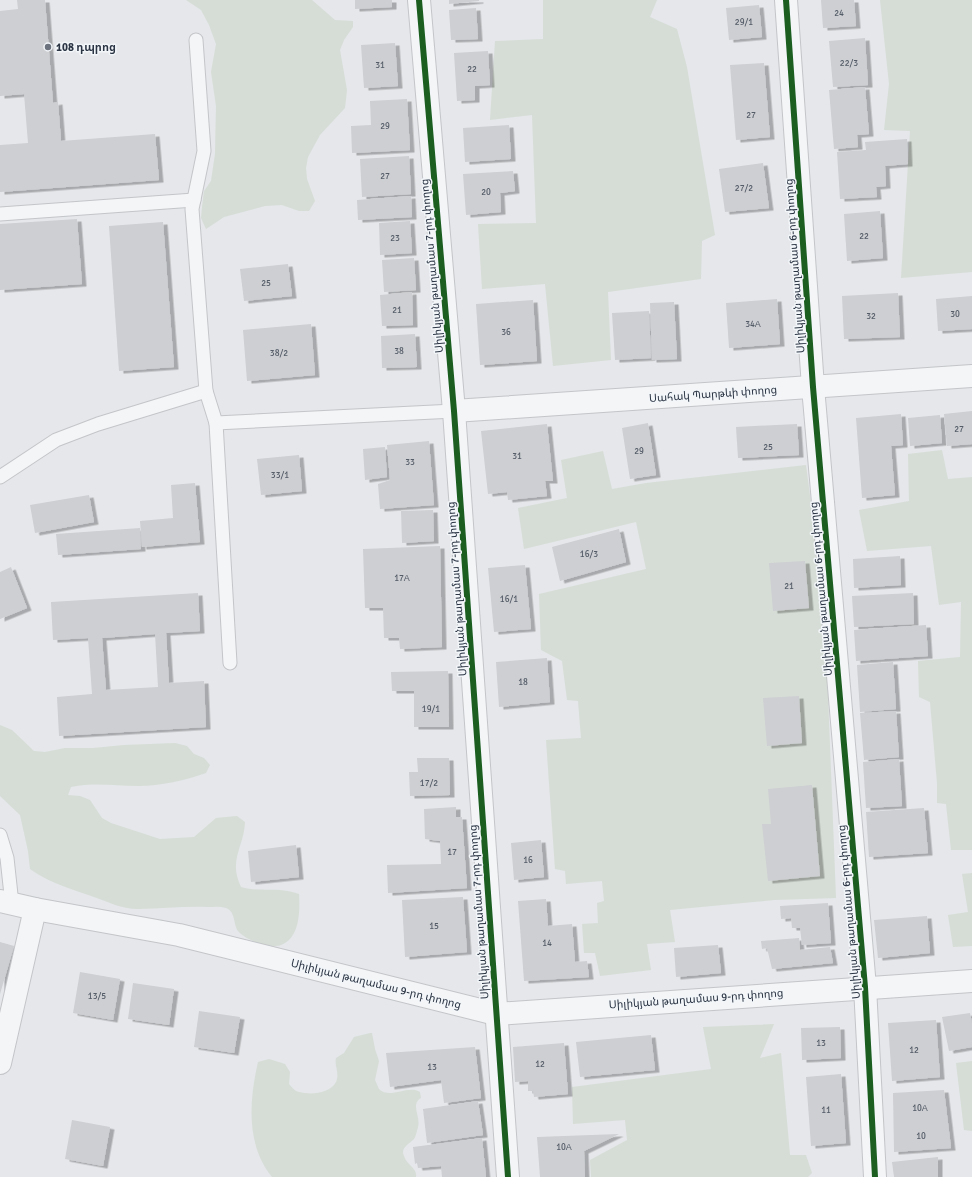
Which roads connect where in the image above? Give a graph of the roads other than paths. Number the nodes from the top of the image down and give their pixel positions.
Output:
1 (419, 0) edge
2 (786, 0) edge
3 (196, 40) dead end
4 (194, 200) junction
5 (0, 214) edge
6 (972, 376) edge
7 (813, 387) junction
8 (206, 391) junction
9 (454, 411) junction
10 (216, 423) junction
11 (0, 477) edge
12 (230, 663) dead end
13 (0, 835) edge
14 (6, 902) edge
15 (35, 909) junction
16 (972, 981) edge
17 (866, 987) junction
18 (496, 1014) junction
19 (0, 1064) edge
20 (508, 1177) edge
21 (875, 1177) edge

1 - 9 street, Սիլիկյան թաղամաս 7-րդ փողոց
2 - 7 street, Սիլիկյան թաղամաս 6-րդ փողոց
3 - 4 lane
4 - 5 lane
4 - 8 lane
6 - 7 street, Սահակ Պարթևի փողոց
7 - 9 street, Սահակ Պարթևի փողոց
7 - 17 street, Սիլիկյան թաղամաս 6-րդ փողոց
8 - 10 lane
8 - 11 lane
9 - 10 lane
9 - 18 street, Սիլիկյան թաղամաս 7-րդ փողոց
10 - 12 lane
13 - 14 lane
14 - 15 street, Սիլիկյան թաղամաս 9-րդ փողոց
15 - 18 street, Սիլիկյան թաղամաս 9-րդ փողոց
15 - 19 street
16 - 17 street, Սիլիկյան թաղամաս 9-րդ փողոց
17 - 18 street, Սիլիկյան թաղամաս 9-րդ փողոց
17 - 21 street, Սիլիկյան թաղամաս 6-րդ փողոց
18 - 20 street, Սիլիկյան թաղամաս 7-րդ փողոց

